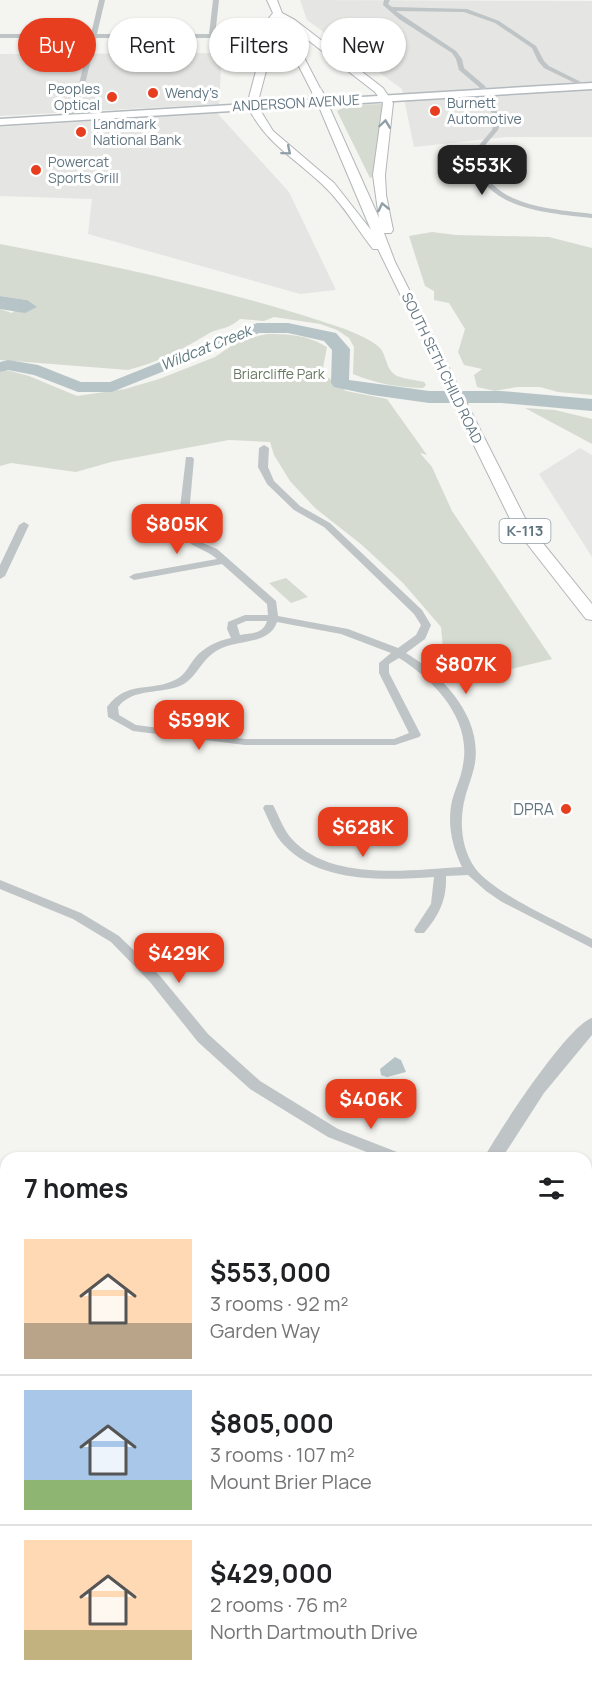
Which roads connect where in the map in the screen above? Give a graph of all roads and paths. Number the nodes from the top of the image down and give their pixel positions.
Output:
1 (102, 0) edge
2 (216, 0) edge
3 (272, 0) edge
4 (387, 0) edge
5 (391, 9) junction
6 (277, 14) junction
7 (96, 24) edge
8 (0, 36) edge
9 (18, 36) edge
10 (96, 36) edge
11 (85, 72) edge
12 (589, 86) edge
13 (484, 92) junction
14 (385, 98) junction
15 (252, 105) junction
16 (74, 118) junction
17 (0, 122) edge
18 (592, 216) edge
19 (389, 262) junction
20 (264, 448) dead end
21 (189, 459) dead end
22 (24, 525) dead end
23 (225, 560) junction
24 (0, 576) edge
25 (134, 577) dead end
26 (592, 615) edge
27 (274, 618) junction
28 (237, 640) junction
29 (400, 653) junction
30 (269, 808) dead end
31 (470, 871) junction
32 (440, 872) junction
33 (0, 884) edge
34 (420, 930) dead end
35 (592, 944) edge
36 (592, 1024) edge
37 (382, 1152) edge
38 (497, 1152) edge

1 - 7 street
2 - 10 street
3 - 6 main road, K-113
4 - 5 street
5 - 12 street
5 - 13 street
6 - 14 main road
6 - 15 main road
6 - 19 main road, SOUTH SETH CHILD ROAD / K-113
8 - 9 street
11 - 16 street
12 - 13 main road, ANDERSON AVENUE
13 - 14 main road, ANDERSON AVENUE
13 - 18 street
14 - 15 main road, ANDERSON AVENUE
19 -> 14 main road
15 - 16 main road, ANDERSON AVENUE
15 -> 19 main road
16 - 17 main road, ANDERSON AVENUE
19 - 26 main road, SOUTH SETH CHILD ROAD / K-113
20 - 29 street
21 - 23 street
22 - 24 street
23 - 25 street
23 - 27 street
27 - 28 street
27 - 28 street
27 - 29 street
28 - 29 street
29 - 31 street
30 - 32 street
31 - 32 street
31 - 35 street
32 - 34 street
33 - 37 street
36 - 38 street

